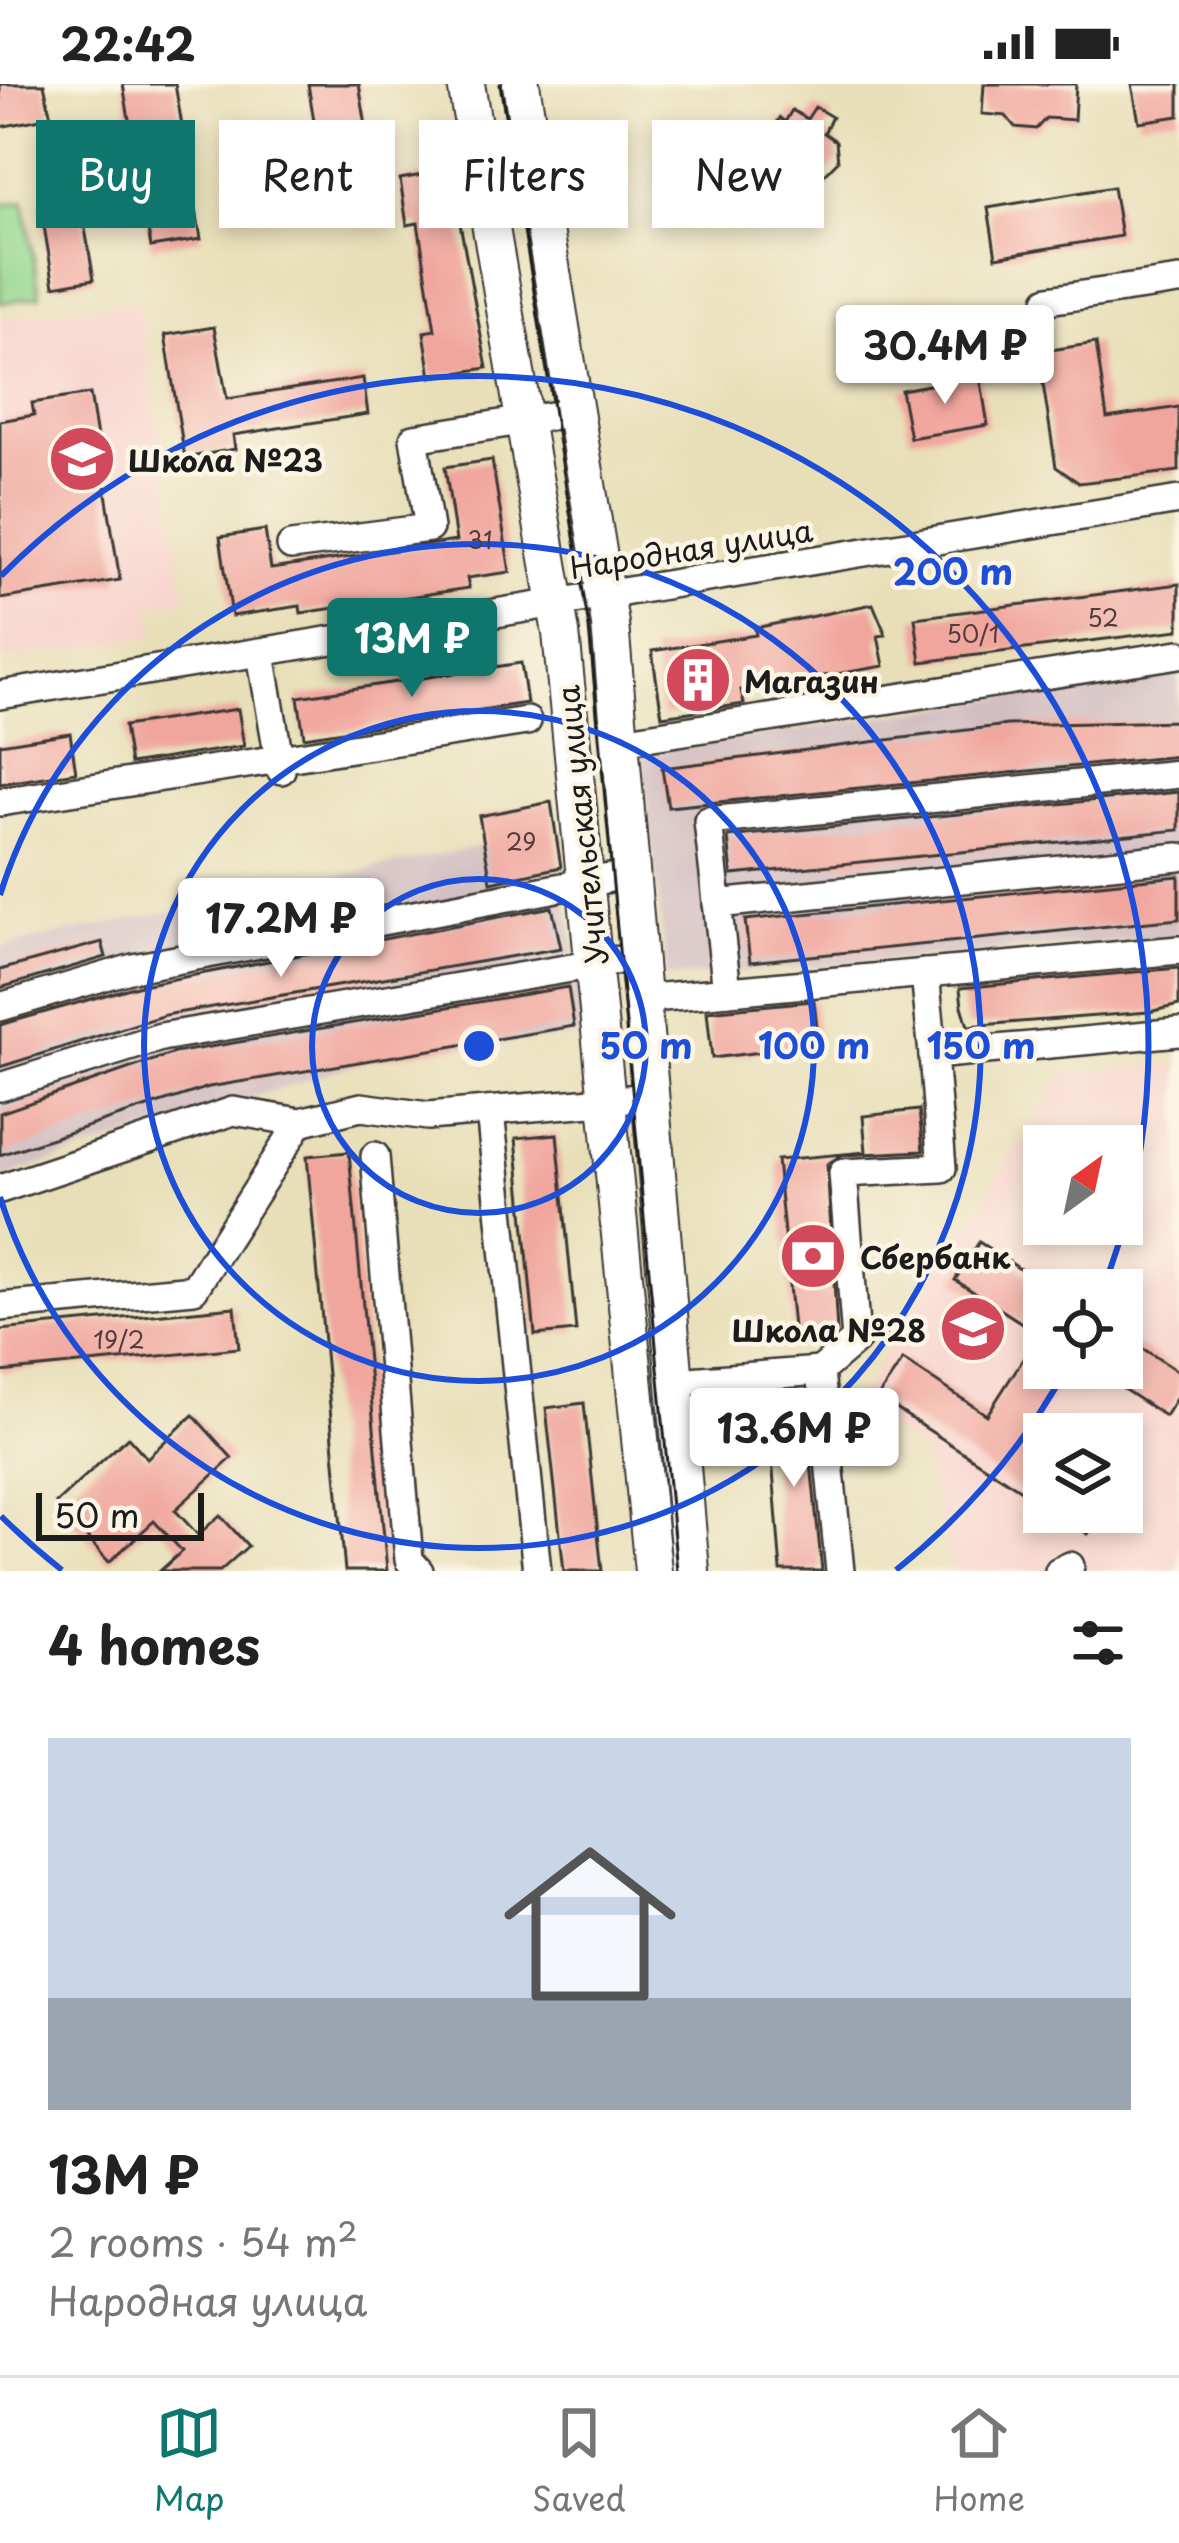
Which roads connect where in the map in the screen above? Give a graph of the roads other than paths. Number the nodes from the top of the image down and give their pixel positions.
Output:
1 (466, 84) edge
2 (521, 84) edge
3 (1179, 281) edge
4 (1048, 300) dead end
5 (576, 412) junction
6 (524, 420) junction
7 (1179, 500) edge
8 (291, 546) dead end
9 (606, 595) junction
10 (556, 604) junction
11 (261, 654) junction
12 (1179, 654) edge
13 (0, 695) edge
14 (527, 721) dead end
15 (621, 741) junction
16 (280, 764) junction
17 (1179, 773) edge
18 (0, 802) edge
19 (1179, 857) edge
20 (631, 874) junction
21 (586, 881) junction
22 (717, 904) junction
23 (1179, 950) edge
24 (637, 957) junction
25 (596, 962) junction
26 (925, 973) junction
27 (727, 991) junction
28 (641, 999) junction
29 (0, 1007) edge
30 (1179, 1032) edge
31 (933, 1055) junction
32 (0, 1087) edge
33 (651, 1097) junction
34 (610, 1101) junction
35 (490, 1111) junction
36 (300, 1122) junction
37 (375, 1156) dead end
38 (0, 1189) edge
39 (0, 1307) edge
40 (820, 1371) junction
41 (675, 1382) junction
42 (419, 1571) edge
43 (537, 1571) edge
44 (653, 1571) edge
45 (691, 1571) edge
46 (840, 1571) edge

1 - 6 main road, Учительская улица
2 - 5 main road, Учительская улица
3 - 4 street
5 - 6 street
5 - 9 main road, Учительская улица
6 - 8 street
6 - 10 main road, Учительская улица
7 - 9 street, Народная улица
9 - 10 street, Народная улица
9 - 15 main road, Учительская улица
10 - 11 street, Народная улица
10 - 21 main road, Учительская улица
11 - 13 street, Народная улица
11 - 16 street
12 - 15 street
14 - 16 street
15 - 20 main road, Учительская улица
16 - 18 street
17 - 22 street
19 - 22 street
20 - 21 street
20 - 24 main road, Учительская улица
21 - 25 main road, Учительская улица
21 - 29 street
22 - 27 street
23 - 26 street
24 - 25 street
24 - 28 main road, Учительская улица
25 - 32 street
25 - 34 main road, Учительская улица
26 - 27 street
26 - 31 street
27 - 28 street
28 - 33 main road, Учительская улица
30 - 31 street
31 - 40 street
33 - 34 street
33 - 41 main road, Учительская улица
34 - 35 street
34 - 44 main road, Учительская улица
35 - 36 street
35 - 43 street
36 - 38 street
36 - 39 street
37 - 42 street
40 - 41 street
40 - 46 street
41 - 45 main road, Учительская улица

